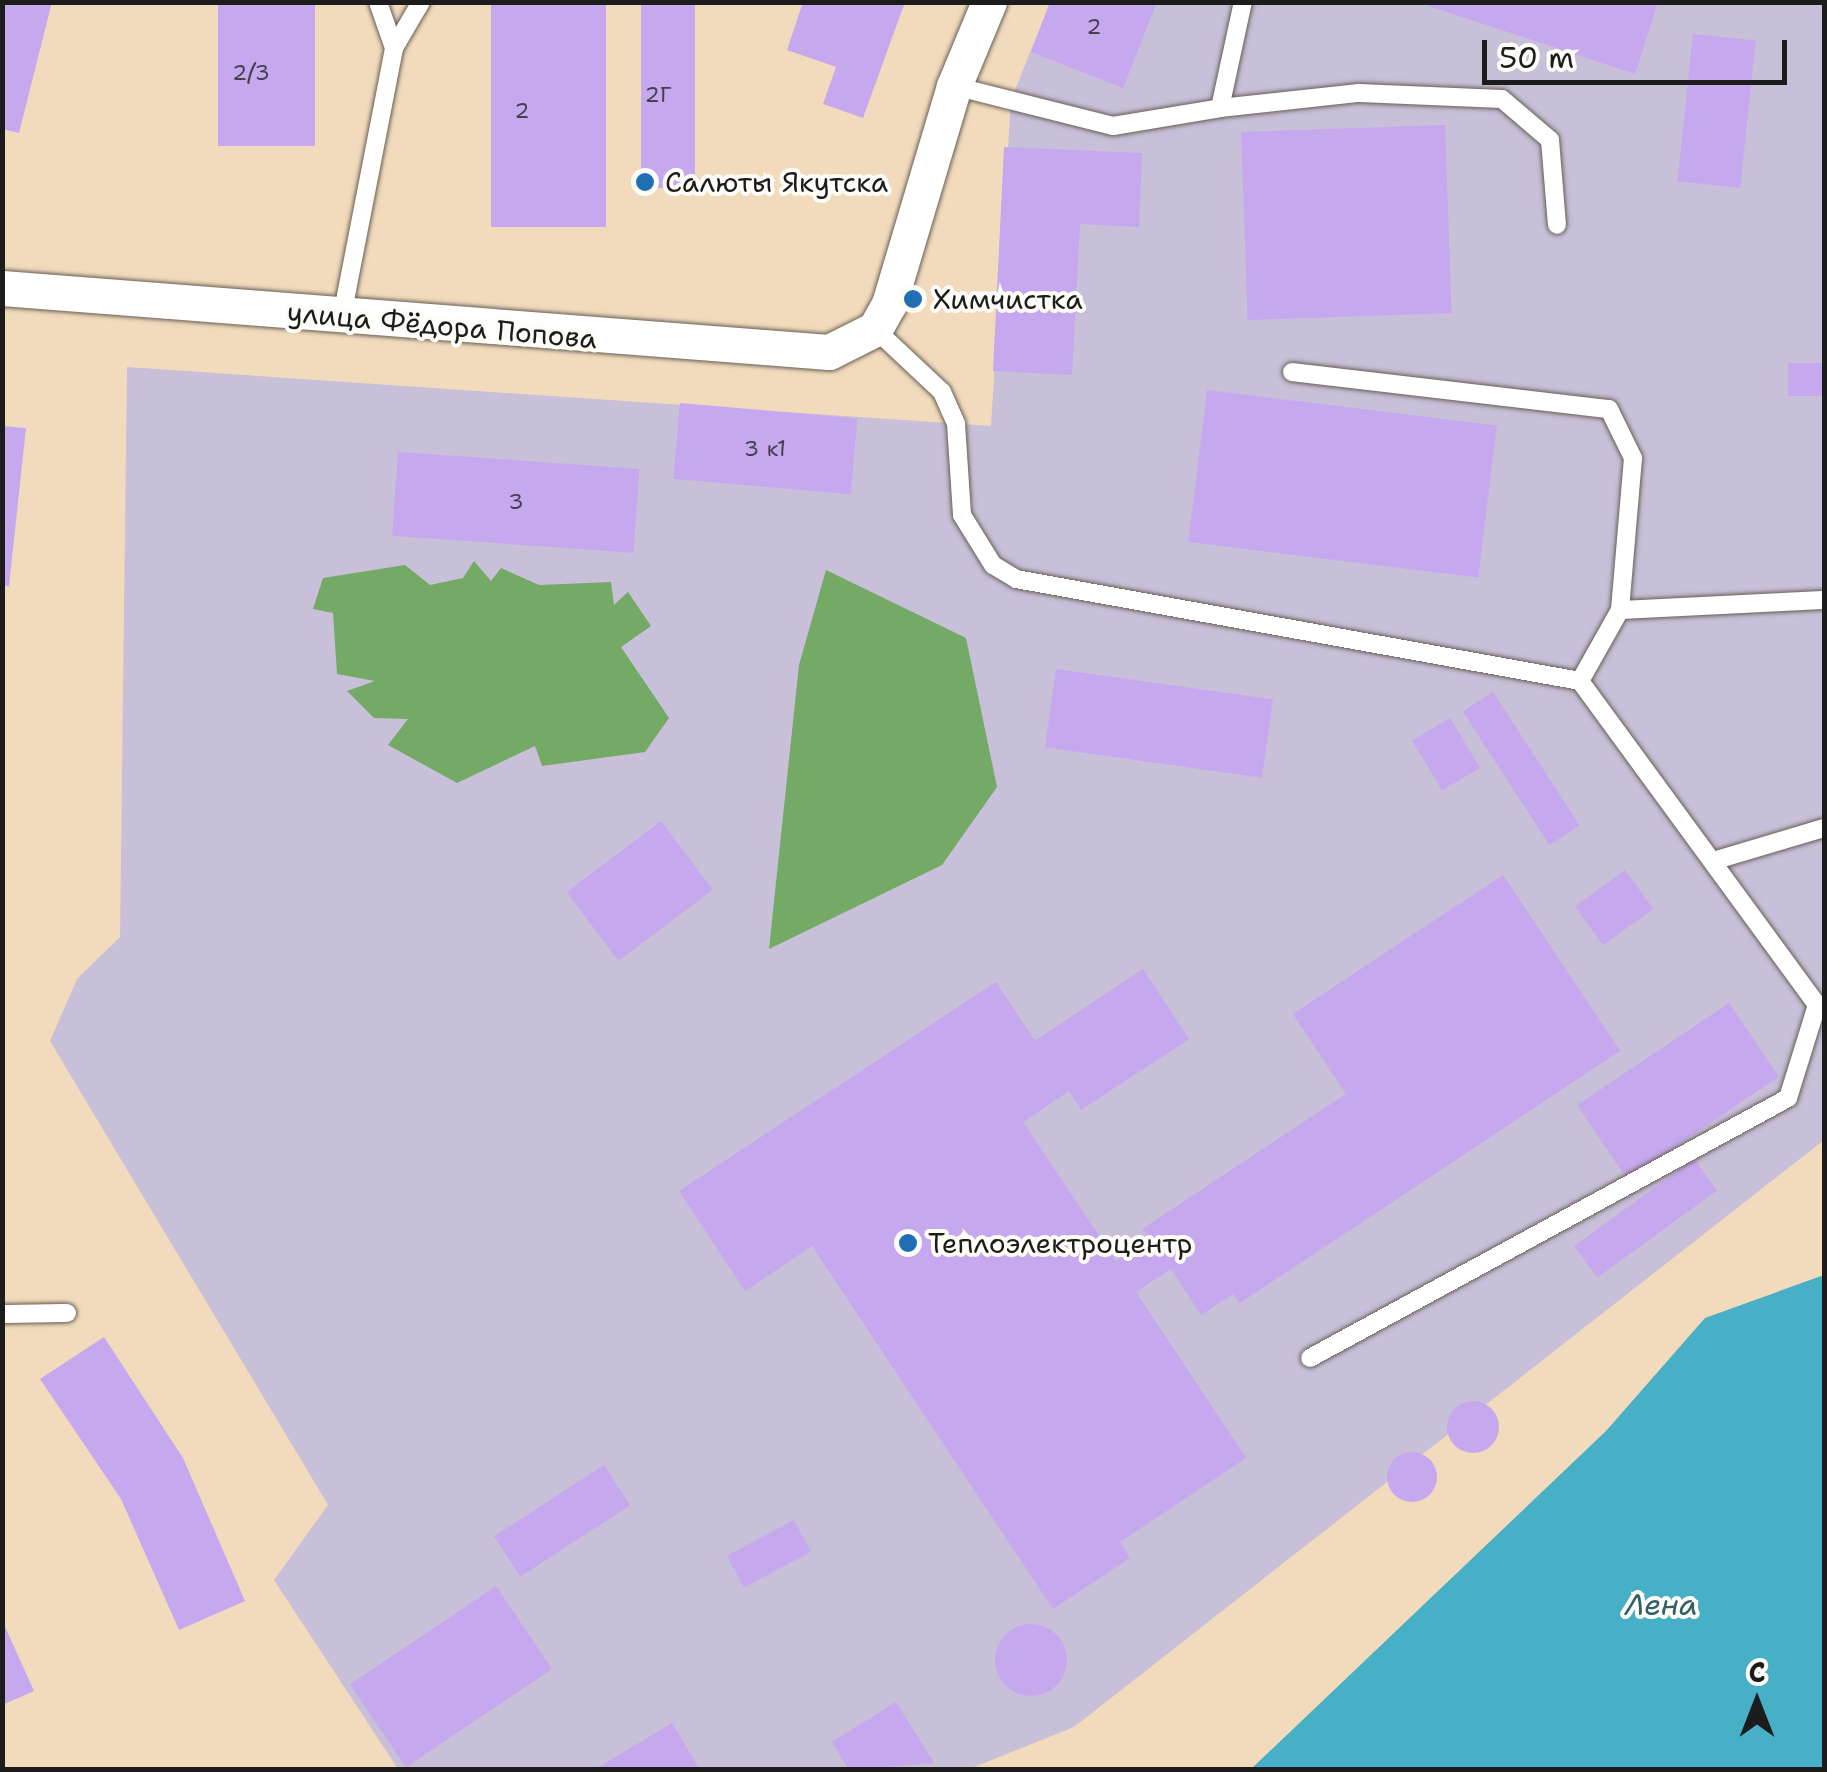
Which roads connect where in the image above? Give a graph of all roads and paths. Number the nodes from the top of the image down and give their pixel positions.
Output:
1 (378, 2) edge
2 (421, 2) edge
3 (990, 2) edge
4 (1244, 2) edge
5 (394, 48) junction
6 (954, 86) junction
7 (1220, 108) junction
8 (1558, 225) dead end
9 (2, 288) edge
10 (342, 316) junction
11 (875, 329) junction
12 (1292, 372) dead end
13 (1824, 600) edge
14 (1620, 610) junction
15 (1580, 681) junction
16 (1824, 828) edge
17 (1713, 862) junction
18 (67, 1313) dead end
19 (2, 1314) edge
20 (1310, 1358) dead end

1 - 5 lane
2 - 5 lane
3 - 6 street
4 - 7 lane
5 - 10 lane
6 - 7 lane
6 - 11 street
7 - 8 lane
9 - 10 street, улица Фёдора Попова
10 - 11 street, улица Фёдора Попова
11 - 15 lane
12 - 14 lane
13 - 14 lane
14 - 15 lane
15 - 17 lane
16 - 17 lane
17 - 20 lane
18 - 19 lane

